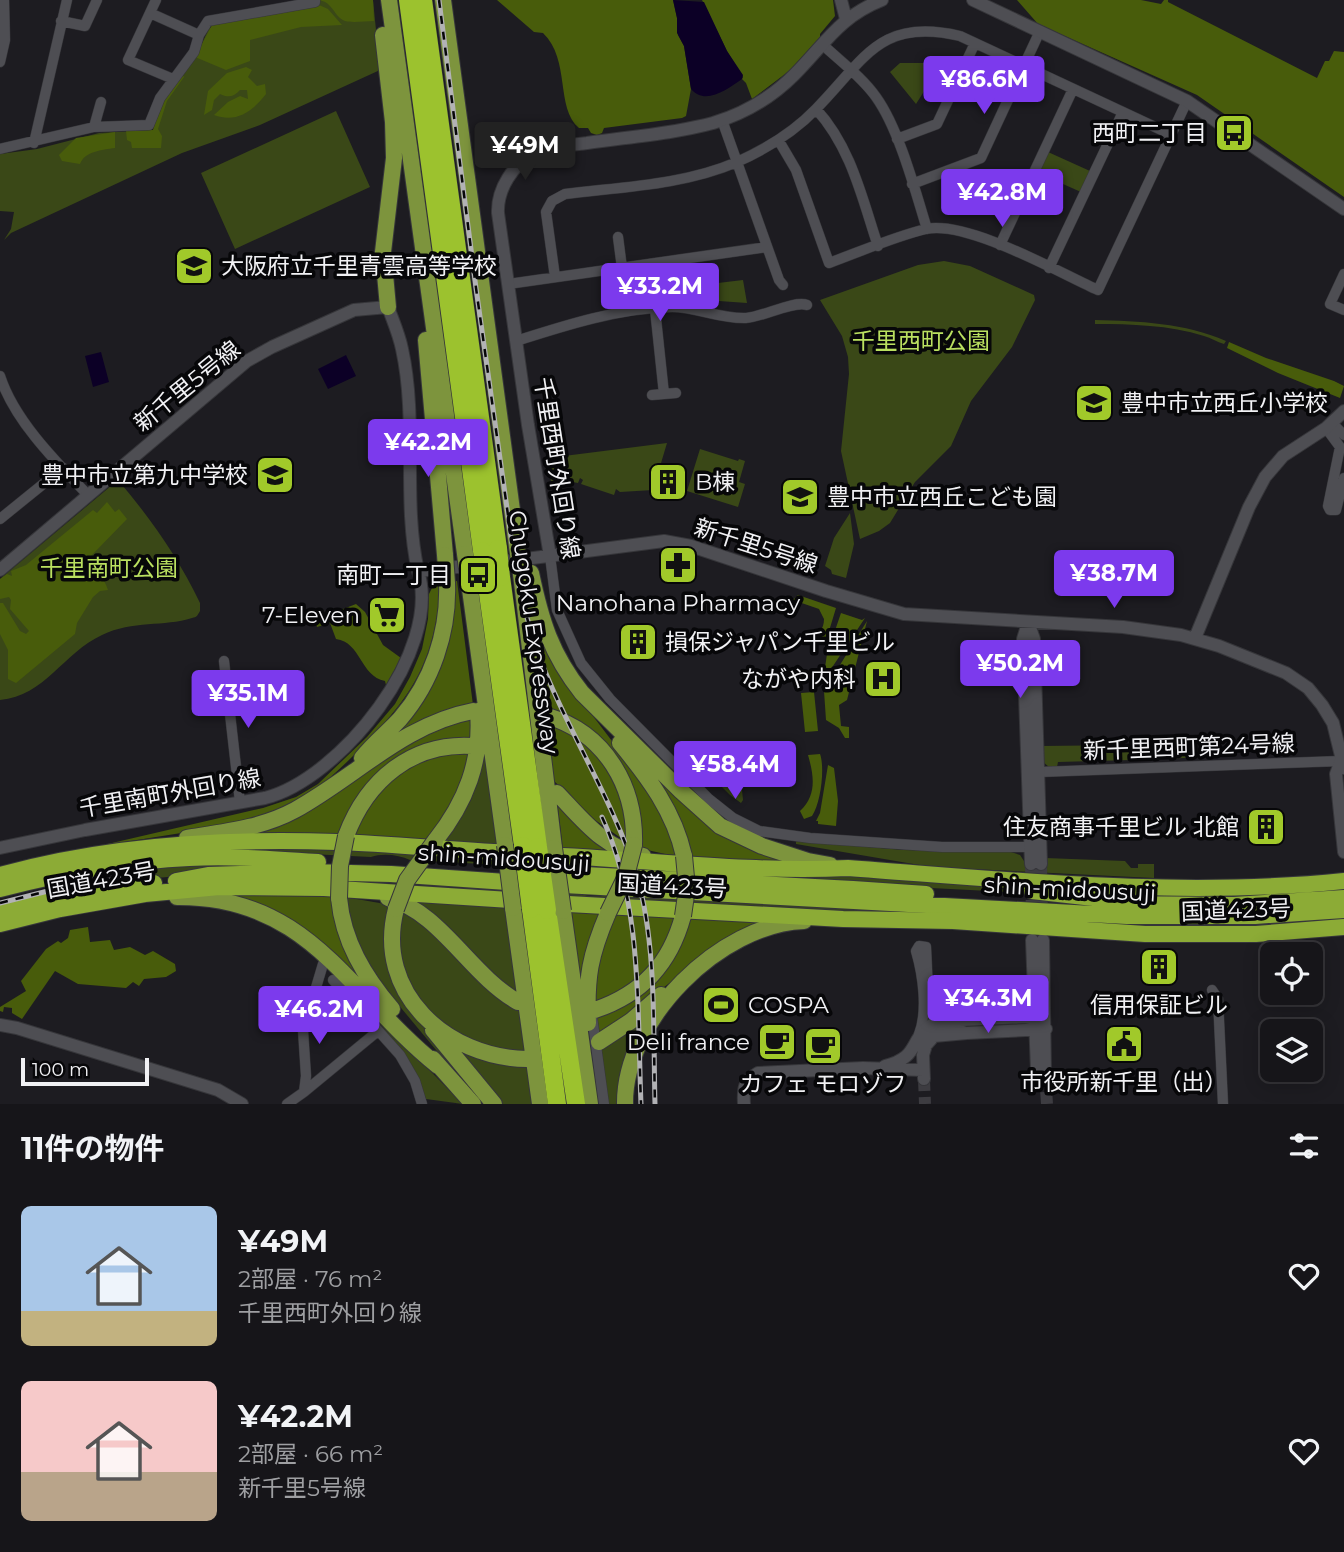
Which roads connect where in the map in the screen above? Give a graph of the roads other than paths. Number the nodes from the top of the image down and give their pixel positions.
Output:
1 (4, 0) edge
2 (66, 0) edge
3 (97, 0) edge
4 (156, 0) edge
5 (248, 0) edge
6 (315, 0) edge
7 (379, 0) edge
8 (389, 0) edge
9 (408, 0) edge
10 (423, 0) edge
11 (443, 0) edge
12 (841, 0) edge
13 (882, 0) edge
14 (973, 0) edge
15 (292, 3) edge
16 (150, 13) junction
17 (248, 13) junction
18 (846, 19) junction
19 (61, 21) junction
20 (1040, 31) junction
21 (199, 35) junction
22 (975, 43) junction
23 (822, 44) junction
24 (0, 62) edge
25 (1024, 67) junction
26 (850, 70) junction
27 (173, 79) junction
28 (1073, 89) junction
29 (1187, 101) junction
30 (101, 102) dead end
31 (816, 109) junction
32 (1123, 112) junction
33 (722, 120) junction
34 (94, 127) junction
35 (1171, 134) junction
36 (897, 139) junction
37 (779, 141) junction
38 (34, 143) junction
39 (0, 149) edge
40 (736, 163) junction
41 (912, 184) junction
42 (418, 209) junction
43 (1344, 209) edge
44 (927, 229) junction
45 (618, 237) dead end
46 (1000, 245) junction
47 (878, 246) junction
48 (767, 247) junction
49 (622, 268) junction
50 (1049, 268) junction
51 (1344, 274) edge
52 (555, 277) junction
53 (508, 284) junction
54 (783, 285) dead end
55 (807, 305) dead end
56 (388, 307) junction
57 (655, 309) junction
58 (1344, 310) edge
59 (516, 341) junction
60 (0, 376) edge
61 (676, 393) dead end
62 (664, 394) junction
63 (652, 395) dead end
64 (1344, 411) edge
65 (1329, 425) junction
66 (1344, 435) edge
67 (63, 468) junction
68 (1344, 478) edge
69 (88, 495) junction
70 (0, 519) edge
71 (482, 551) junction
72 (550, 556) junction
73 (0, 570) edge
74 (418, 572) junction
75 (526, 573) junction
76 (485, 579) junction
77 (1028, 622) junction
78 (476, 630) junction
79 (1195, 638) junction
80 (224, 661) dead end
81 (582, 693) junction
82 (473, 711) dead end
83 (547, 716) dead end
84 (474, 746) dead end
85 (1342, 764) edge
86 (1033, 768) junction
87 (341, 780) junction
88 (557, 793) dead end
89 (240, 802) junction
90 (530, 847) junction
91 (1036, 847) junction
92 (0, 848) edge
93 (1344, 852) edge
94 (88, 855) junction
95 (690, 860) junction
96 (1036, 864) tunnel mouth
97 (848, 869) junction
98 (0, 875) edge
99 (933, 875) junction
100 (190, 879) junction
101 (1344, 881) edge
102 (0, 889) edge
103 (333, 892) junction
104 (130, 897) junction
105 (1344, 898) edge
106 (539, 909) junction
107 (1132, 910) junction
108 (1344, 910) edge
109 (1214, 911) junction
110 (0, 912) edge
111 (843, 919) junction
112 (953, 921) junction
113 (0, 924) edge
114 (1344, 927) edge
115 (306, 938) junction
116 (1038, 940) dead end
117 (919, 958) junction
118 (323, 964) junction
119 (332, 980) joint
120 (587, 984) junction
121 (678, 984) junction
122 (1212, 990) dead end
123 (518, 1002) dead end
124 (411, 1003) junction
125 (923, 1008) junction
126 (595, 1010) dead end
127 (936, 1023) junction
128 (0, 1025) edge
129 (1041, 1025) junction
130 (378, 1031) junction
131 (967, 1033) junction
132 (599, 1042) dead end
133 (914, 1046) junction
134 (527, 1059) dead end
135 (438, 1066) junction
136 (869, 1069) junction
137 (1042, 1074) tunnel mouth
138 (923, 1075) junction
139 (304, 1091) junction
140 (242, 1104) edge
141 (287, 1104) edge
142 (422, 1104) edge
143 (473, 1104) edge
144 (494, 1104) edge
145 (540, 1104) edge
146 (557, 1104) edge
147 (576, 1104) edge
148 (593, 1104) edge
149 (604, 1104) edge
150 (625, 1104) edge
151 (744, 1104) edge
152 (1223, 1104) edge

1 - 24 street
2 - 19 street
3 - 19 street
4 - 16 street
5 - 17 street
6 - 15 street
7 - 56 main road
8 - 42 main road
9 - 71 highway, Chugoku Expressway
10 - 71 highway, Chugoku Expressway
11 - 75 main road, bridge
12 - 18 street
13 - 18 street, 千里西町外回り線
14 - 20 street
15 - 17 street
16 - 21 street
16 - 27 street
17 - 21 street
18 - 23 street, 千里西町外回り線
19 - 38 street
20 - 25 street
20 - 29 street
21 - 27 street
22 - 25 street
22 - 26 street
22 - 36 street
23 - 26 street
23 - 33 street, 千里西町外回り線
25 - 28 street
25 - 41 street
26 - 31 street
26 - 36 street
27 - 34 street
28 - 32 street
28 - 46 street
29 - 35 street
29 - 43 street
30 - 34 street
31 - 37 street
31 - 47 street
32 - 35 street
32 - 50 street
33 - 40 street
33 - 53 street, 千里西町外回り線
34 - 38 street
35 - 50 street
36 - 41 street
37 - 40 street
37 - 47 street
38 - 39 street
40 - 48 street
40 - 52 street
41 - 44 street
42 - 71 main road
42 - 87 main road, bridge
44 - 46 street
44 - 47 street
45 - 49 street
46 - 50 street
48 - 49 street
48 - 54 street
49 - 52 street
51 - 58 street
52 - 53 street
53 - 59 street, 千里西町外回り線
55 - 57 street
56 - 69 street, 新千里5号線
56 - 74 street
57 - 59 street
57 - 62 street
59 - 72 street, 千里西町外回り線
60 - 67 street
61 - 62 street
62 - 63 street
64 - 65 street
65 - 66 street
65 - 68 street
65 - 79 street
67 - 69 street
67 - 70 street
69 - 73 street, 新千里5号線
71 - 76 highway, Chugoku Expressway, bridge
72 - 74 street, 新千里5号線
72 - 77 street, 新千里5号線
72 - 91 street, 千里西町外回り線
74 - 89 street, 千里南町外回り線
75 - 81 main road
75 - 90 main road
76 - 78 main road
76 - 90 highway, Chugoku Expressway
77 - 79 street, 新千里5号線
77 - 86 street
78 - 90 main road
78 - 124 main road, bridge
79 - 85 street, 新千里5号線
80 - 89 street
81 - 95 main road
81 - 97 main road
82 - 87 main road
83 - 120 main road, bridge
84 - 103 main road, bridge
85 - 86 street, 新千里西町第24号線
85 - 93 street, 新千里5号線
86 - 91 street
87 - 94 main road
88 - 95 main road
89 - 92 street, 千里南町外回り線
90 - 106 highway, Chugoku Expressway, bridge
90 - 106 main road, bridge
91 - 96 street
94 - 95 highway, 国道423号
94 - 98 highway, 国道423号
95 - 97 highway, 国道423号
95 - 126 main road, bridge
97 - 99 highway, 国道423号
99 - 101 highway, 国道423号
99 - 107 highway
100 - 103 highway
100 - 107 highway, shin-midousuji
100 - 110 highway, shin-midousuji
102 - 107 highway, shin-midousuji
103 - 104 highway, 国道423号
103 - 111 highway, 国道423号
103 - 123 main road
103 - 135 main road
104 - 113 highway, 国道423号
104 - 115 main road
105 - 109 highway, shin-midousuji
106 - 145 main road
106 - 146 highway, Chugoku Expressway
106 - 147 highway, Chugoku Expressway
106 - 148 main road
107 - 109 highway, shin-midousuji
107 - 112 highway
108 - 109 highway, shin-midousuji
111 - 112 highway, 国道423号
111 - 121 main road
112 - 114 highway, 国道423号
115 - 118 main road
115 - 135 main road
116 - 129 street
117 - 125 street
117 - 127 street
117 - 136 street
118 - 119 main road
118 - 139 street
119 - 130 street
120 - 148 main road
120 - 149 street
121 - 132 main road
121 - 150 main road
122 - 152 street
124 - 134 main road
124 - 144 main road
125 - 127 street
125 - 133 street
127 - 129 street
127 - 131 street
127 - 133 street
128 - 140 street
129 - 131 street
129 - 137 street
130 - 139 street
130 - 142 street
131 - 138 street
133 - 136 street
133 - 138 street
135 - 143 main road
136 - 138 street
136 - 151 street
139 - 141 street

